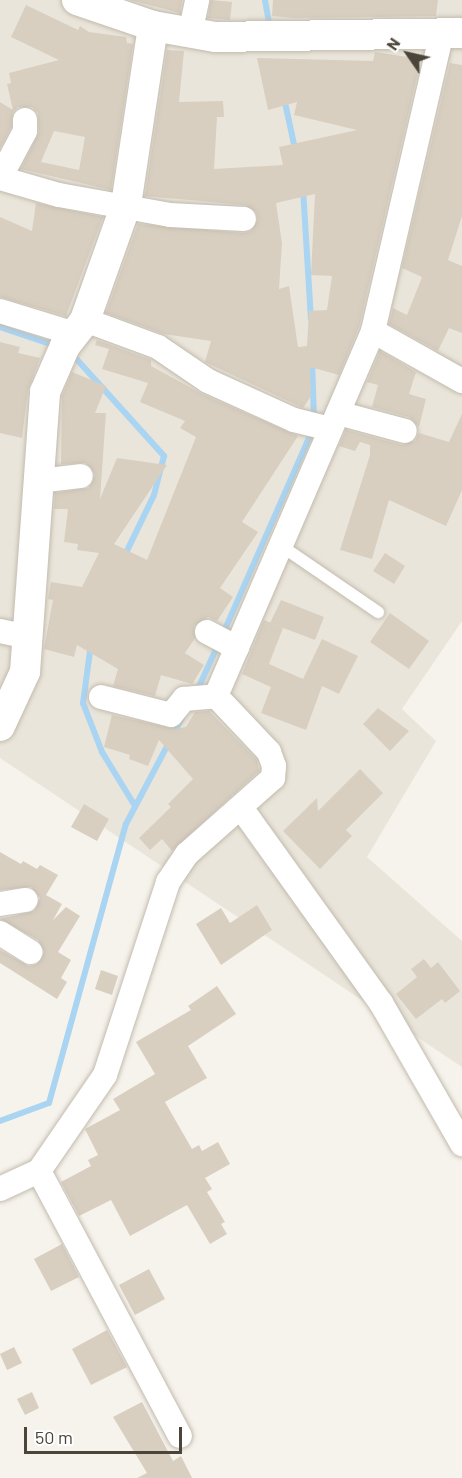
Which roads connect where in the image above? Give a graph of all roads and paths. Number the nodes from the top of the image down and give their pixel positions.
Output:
1 (77, 0) edge
2 (197, 0) edge
3 (110, 6) edge
4 (153, 26) junction
5 (452, 33) edge
6 (202, 35) junction
7 (25, 120) dead end
8 (126, 206) junction
9 (244, 219) dead end
10 (0, 311) edge
11 (373, 331) junction
12 (70, 340) junction
13 (462, 381) edge
14 (329, 423) junction
15 (405, 432) dead end
16 (81, 476) dead end
17 (39, 481) junction
18 (280, 545) junction
19 (378, 612) dead end
20 (0, 631) edge
21 (29, 637) junction
22 (101, 697) dead end
23 (200, 698) junction
24 (0, 726) edge
25 (242, 809) junction
26 (26, 900) dead end
27 (0, 904) edge
28 (0, 933) edge
29 (30, 952) dead end
30 (462, 1144) edge
31 (39, 1171) junction
32 (0, 1190) edge
33 (180, 1436) dead end

1 - 3 street
2 - 6 street
3 - 4 street
4 - 6 street
4 - 8 street
5 - 6 street
5 - 11 street
7 - 8 street
8 - 9 street
8 - 12 street
10 - 12 street
11 - 13 street
11 - 14 street
12 - 14 street
12 - 17 street
14 - 15 street
14 - 18 street
16 - 17 street
17 - 21 street
18 - 19 lane
18 - 23 street
20 - 21 street
21 - 24 street
22 - 23 street
23 - 25 street
25 - 30 street
25 - 31 street
26 - 27 street
28 - 29 street
31 - 32 street
31 - 33 street

